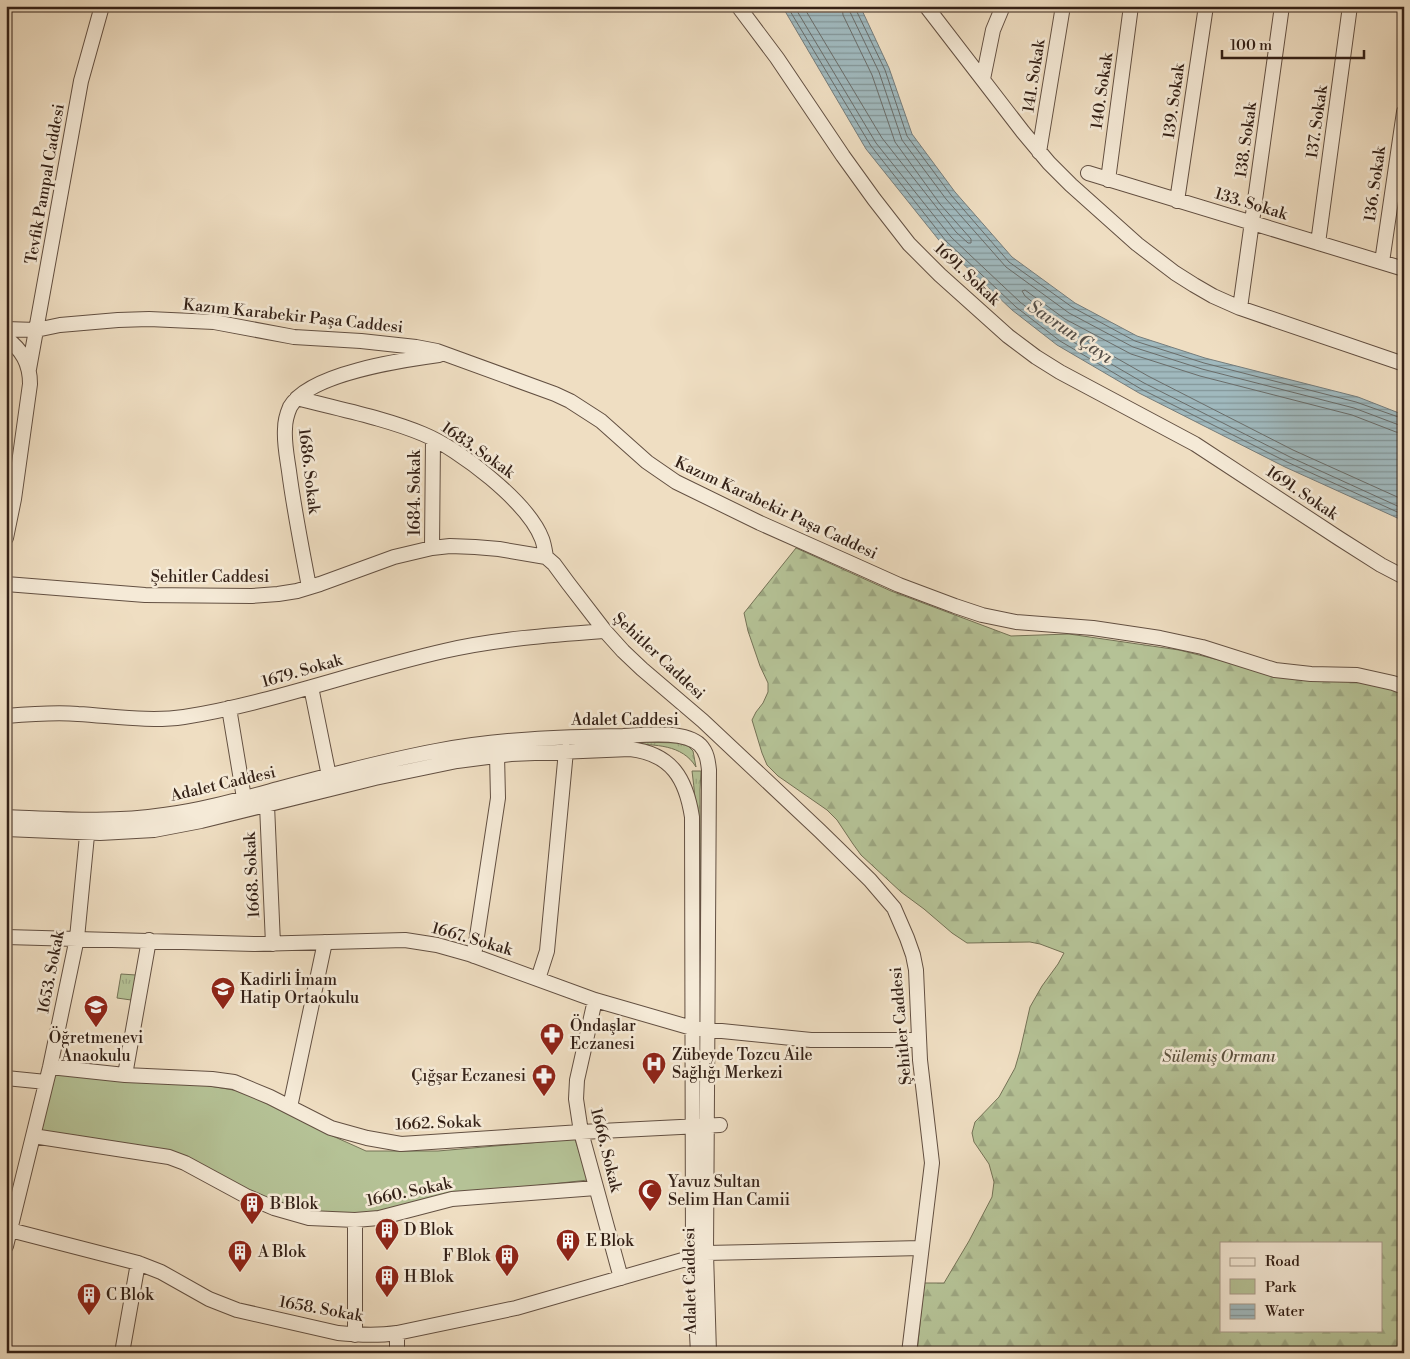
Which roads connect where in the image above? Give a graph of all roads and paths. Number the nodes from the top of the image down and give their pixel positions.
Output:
1 (102, 6) edge
2 (738, 6) edge
3 (926, 6) edge
4 (1003, 6) edge
5 (1063, 6) edge
6 (1131, 6) edge
7 (1206, 6) edge
8 (1282, 6) edge
9 (1350, 6) edge
10 (983, 79) junction
11 (1404, 112) edge
12 (1040, 152) junction
13 (1088, 174) dead end
14 (1108, 180) junction
15 (1177, 201) junction
16 (1252, 223) junction
17 (1318, 243) junction
18 (1382, 262) junction
19 (1404, 269) edge
20 (1240, 308) junction
21 (6, 329) edge
22 (36, 330) junction
23 (6, 338) edge
24 (22, 352) junction
25 (446, 354) junction
26 (1404, 364) edge
27 (29, 369) junction
28 (297, 398) junction
29 (433, 439) junction
30 (8, 460) edge
31 (6, 488) edge
32 (6, 538) edge
33 (432, 548) junction
34 (546, 557) junction
35 (1404, 576) edge
36 (6, 584) edge
37 (309, 587) junction
38 (605, 631) junction
39 (311, 687) junction
40 (1404, 687) edge
41 (229, 708) junction
42 (6, 716) edge
43 (566, 751) junction
44 (497, 755) junction
45 (329, 776) junction
46 (244, 798) junction
47 (267, 805) junction
48 (6, 817) edge
49 (88, 826) junction
50 (6, 829) edge
51 (6, 937) edge
52 (76, 938) junction
53 (149, 940) junction
54 (325, 942) junction
55 (273, 944) junction
56 (474, 956) junction
57 (538, 979) junction
58 (596, 1000) junction
59 (700, 1029) junction
60 (919, 1040) junction
61 (50, 1067) junction
62 (124, 1074) junction
63 (6, 1078) edge
64 (46, 1082) junction
65 (290, 1107) junction
66 (706, 1126) junction
67 (581, 1132) junction
68 (33, 1136) junction
69 (596, 1188) junction
70 (355, 1220) junction
71 (10, 1230) junction
72 (6, 1246) edge
73 (921, 1253) junction
74 (699, 1255) junction
75 (138, 1263) junction
76 (622, 1278) junction
77 (397, 1333) junction
78 (355, 1335) junction
79 (122, 1353) edge
80 (397, 1353) edge
81 (698, 1353) edge
82 (709, 1353) edge
83 (909, 1353) edge

1 - 22 street, Tevfik Pampal Caddesi
2 - 35 street, 1691. Sokak
3 - 10 street
4 - 10 street
5 - 12 street, 141. Sokak
6 - 14 street, 140. Sokak
7 - 15 street, 139. Sokak
8 - 16 street, 138. Sokak
9 - 17 street, 137. Sokak
10 - 12 street
11 - 18 street, 136. Sokak
12 - 20 street
13 - 14 street, 133. Sokak
14 - 15 street, 133. Sokak
15 - 16 street, 133. Sokak
16 - 17 street, 133. Sokak
16 - 20 street, 138. Sokak
17 - 18 street, 133. Sokak
18 - 19 street, 133. Sokak
20 - 26 street
21 - 22 street, Kazım Karabekir Paşa Caddesi
22 - 25 street, Kazım Karabekir Paşa Caddesi
22 - 27 street, Tevfik Pampal Caddesi
23 - 24 street
24 - 27 street, Tevfik Pampal Caddesi
24 - 30 street
25 - 28 street, 1686. Sokak
25 - 40 street, Kazım Karabekir Paşa Caddesi
27 - 32 street, Tevfik Pampal Caddesi
28 - 29 street, 1683. Sokak
28 - 37 street, 1686. Sokak
29 - 33 street, 1684. Sokak
29 - 34 street, 1683. Sokak
30 - 31 street
33 - 34 street, Şehitler Caddesi
33 - 37 street, Şehitler Caddesi
34 - 38 street, Şehitler Caddesi
36 - 37 street, Şehitler Caddesi
38 - 39 street, 1679. Sokak
38 - 60 street, Şehitler Caddesi
39 - 41 street, 1679. Sokak
39 - 45 street
41 - 42 street, 1679. Sokak
41 - 46 street
43 - 44 street
43 - 57 street
43 - 59 street
44 - 47 street
44 - 56 street
45 - 46 street, Adalet Caddesi
45 - 59 street, Adalet Caddesi
46 - 49 street, Adalet Caddesi
47 - 49 street
47 - 55 street, 1668. Sokak
48 - 49 street, Adalet Caddesi
49 - 50 street
49 - 52 street, 1653. Sokak
51 - 52 street, 1667. Sokak
52 - 53 street, 1667. Sokak
52 - 61 street, 1653. Sokak
53 - 55 street, 1667. Sokak
53 - 62 street
54 - 55 street, 1667. Sokak
54 - 56 street, 1667. Sokak
54 - 65 street
56 - 57 street, 1667. Sokak
57 - 58 street, 1667. Sokak
58 - 59 street, 1667. Sokak
58 - 67 street, 1666. Sokak
59 - 60 street, 1667. Sokak
59 - 66 street
60 - 73 street, Şehitler Caddesi
61 - 62 street, 1662. Sokak
61 - 64 street, 1653. Sokak
62 - 65 street, 1662. Sokak
63 - 64 street
64 - 68 street, 1653. Sokak
65 - 67 street, 1662. Sokak
66 - 67 street, 1662. Sokak
66 - 74 street
67 - 69 street, 1666. Sokak
68 - 70 street, 1660. Sokak
68 - 71 street, 1653. Sokak
69 - 70 street, 1660. Sokak
69 - 76 street, 1666. Sokak
70 - 78 street
71 - 72 street, 1653. Sokak
71 - 75 street, 1658. Sokak
73 - 74 street, 1658. Sokak
73 - 83 street, Şehitler Caddesi
74 - 76 street, 1658. Sokak
74 - 81 street
74 - 82 street, Adalet Caddesi
75 - 78 street, 1658. Sokak
75 - 79 street
76 - 77 street, 1658. Sokak
77 - 78 street, 1658. Sokak
77 - 80 street

